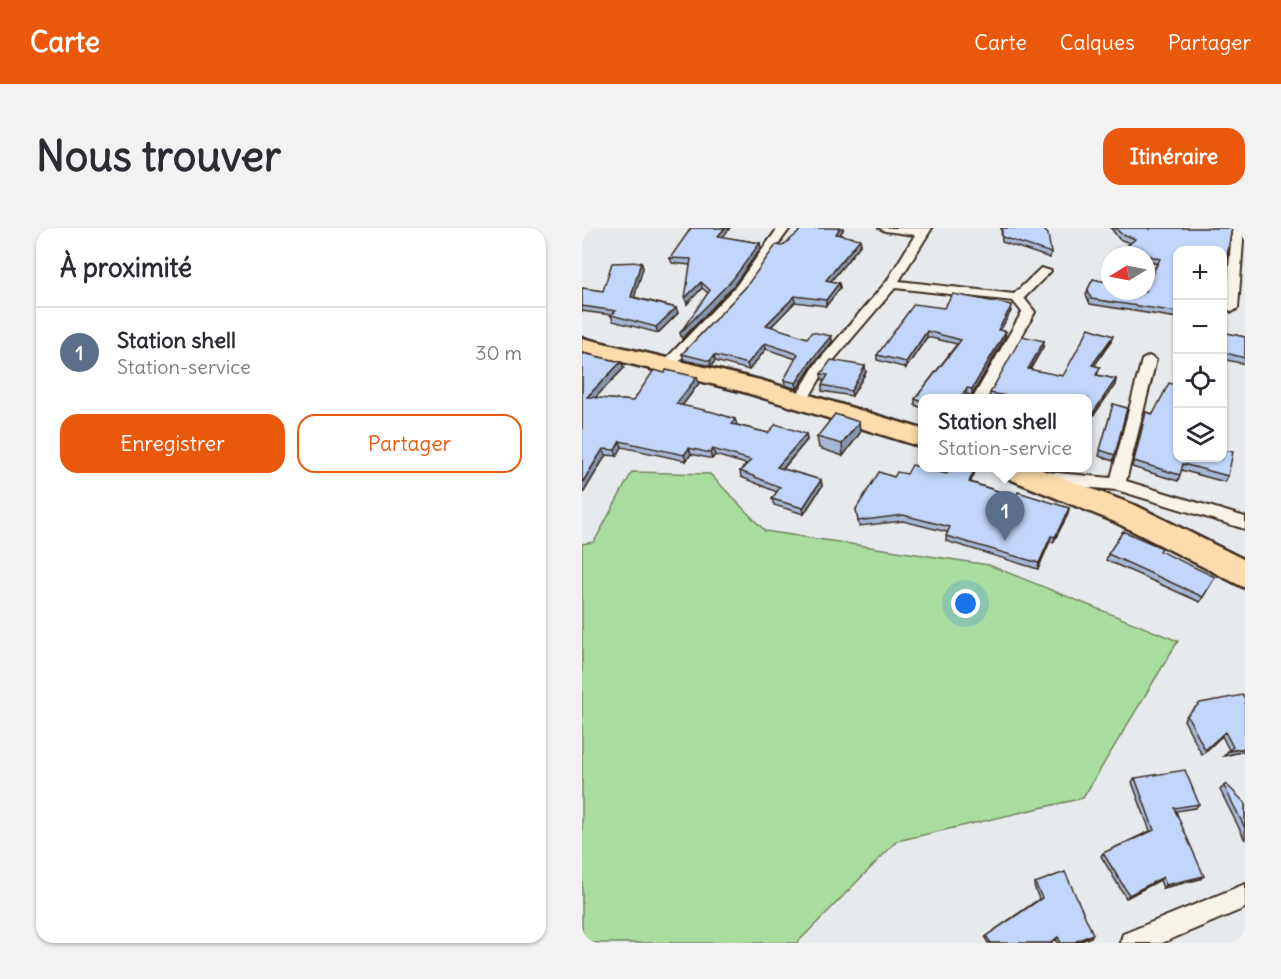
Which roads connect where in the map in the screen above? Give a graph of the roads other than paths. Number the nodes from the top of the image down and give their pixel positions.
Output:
1 (784, 228) edge
2 (885, 228) edge
3 (1238, 228) edge
4 (924, 231) edge
5 (1045, 271) dead end
6 (892, 284) junction
7 (1017, 298) junction
8 (1232, 308) dead end
9 (582, 345) edge
10 (1149, 360) dead end
11 (669, 364) junction
12 (983, 394) edge
13 (801, 400) junction
14 (918, 437) edge
15 (1022, 472) edge
16 (1040, 478) junction
17 (1117, 484) junction
18 (1245, 523) edge
19 (1245, 575) edge
20 (1245, 896) edge
21 (1132, 943) edge

1 - 11 street
2 - 4 street
3 - 8 street
4 - 6 street
5 - 7 street
6 - 7 street
6 - 13 street
7 - 12 street
9 - 11 highway
10 - 17 street
11 - 13 highway
13 - 14 highway
15 - 16 highway
16 - 17 street
16 - 19 highway
17 - 18 street
20 - 21 street

